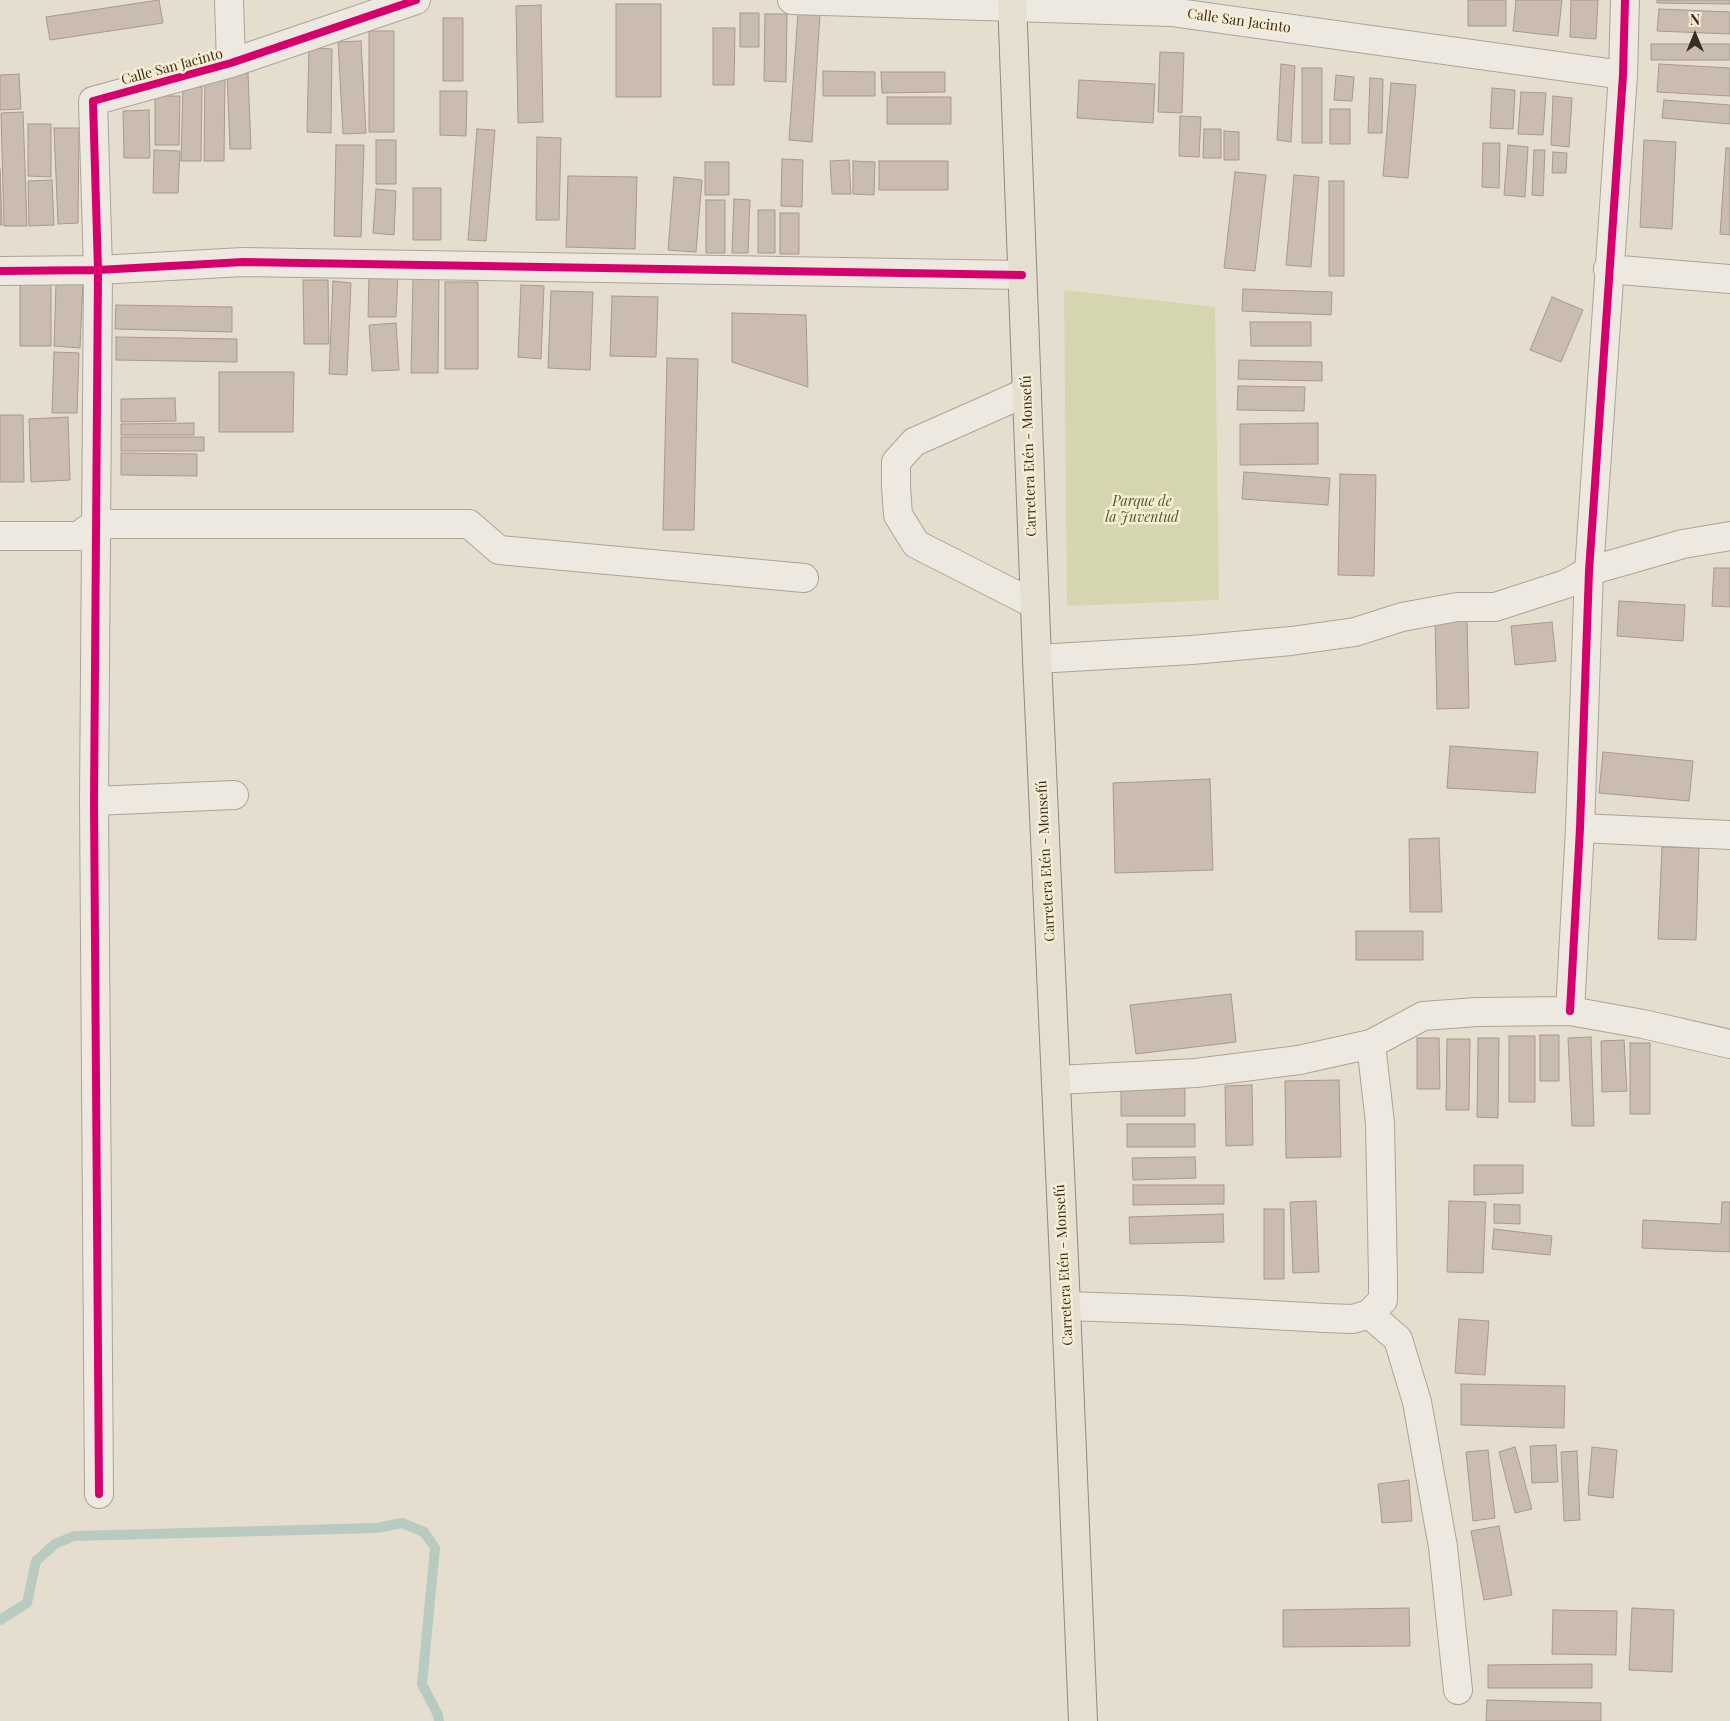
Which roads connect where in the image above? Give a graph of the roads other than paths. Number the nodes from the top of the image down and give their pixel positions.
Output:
1 (229, 0) edge
2 (416, 0) edge
3 (792, 0) edge
4 (1625, 0) edge
5 (1012, 3) edge
6 (231, 63) junction
7 (1623, 76) junction
8 (1608, 269) junction
9 (98, 270) junction
10 (0, 272) edge
11 (1022, 275) junction
12 (1730, 279) edge
13 (1027, 392) junction
14 (95, 524) junction
15 (0, 536) edge
16 (1730, 536) edge
17 (1589, 571) junction
18 (804, 578) dead end
19 (1034, 604) junction
20 (1036, 659) junction
21 (234, 795) dead end
22 (94, 801) junction
23 (1580, 828) junction
24 (1730, 835) edge
25 (1570, 1011) junction
26 (1371, 1044) junction
27 (1730, 1044) edge
28 (1056, 1080) junction
29 (1066, 1306) junction
30 (1369, 1314) junction
31 (99, 1494) dead end
32 (1458, 1690) dead end
33 (1082, 1709) edge

1 - 6 street
2 - 6 street, Calle San Jacinto
3 - 5 street, Calle San Jacinto
4 - 7 street
5 - 7 street, Calle San Jacinto
5 - 11 main road, Carretera Etén - Monsefú
6 - 9 street, Calle San Jacinto
7 - 8 street
8 - 12 street
8 - 17 street
9 - 10 street
9 - 11 street
9 - 14 street
11 - 13 main road, Carretera Etén - Monsefú
13 - 19 main road, Carretera Etén - Monsefú
13 - 19 street
14 - 15 street
14 - 18 street
14 - 22 street
16 - 17 street
17 - 20 street
17 - 23 street
19 - 20 main road, Carretera Etén - Monsefú
20 - 28 main road, Carretera Etén - Monsefú
21 - 22 street
22 - 31 street
23 - 24 street
23 - 25 street
25 - 26 street
25 - 27 street
26 - 28 street
26 - 30 street
28 - 29 main road, Carretera Etén - Monsefú
29 - 30 street
29 - 33 main road, Carretera Etén - Monsefú
30 - 32 street

